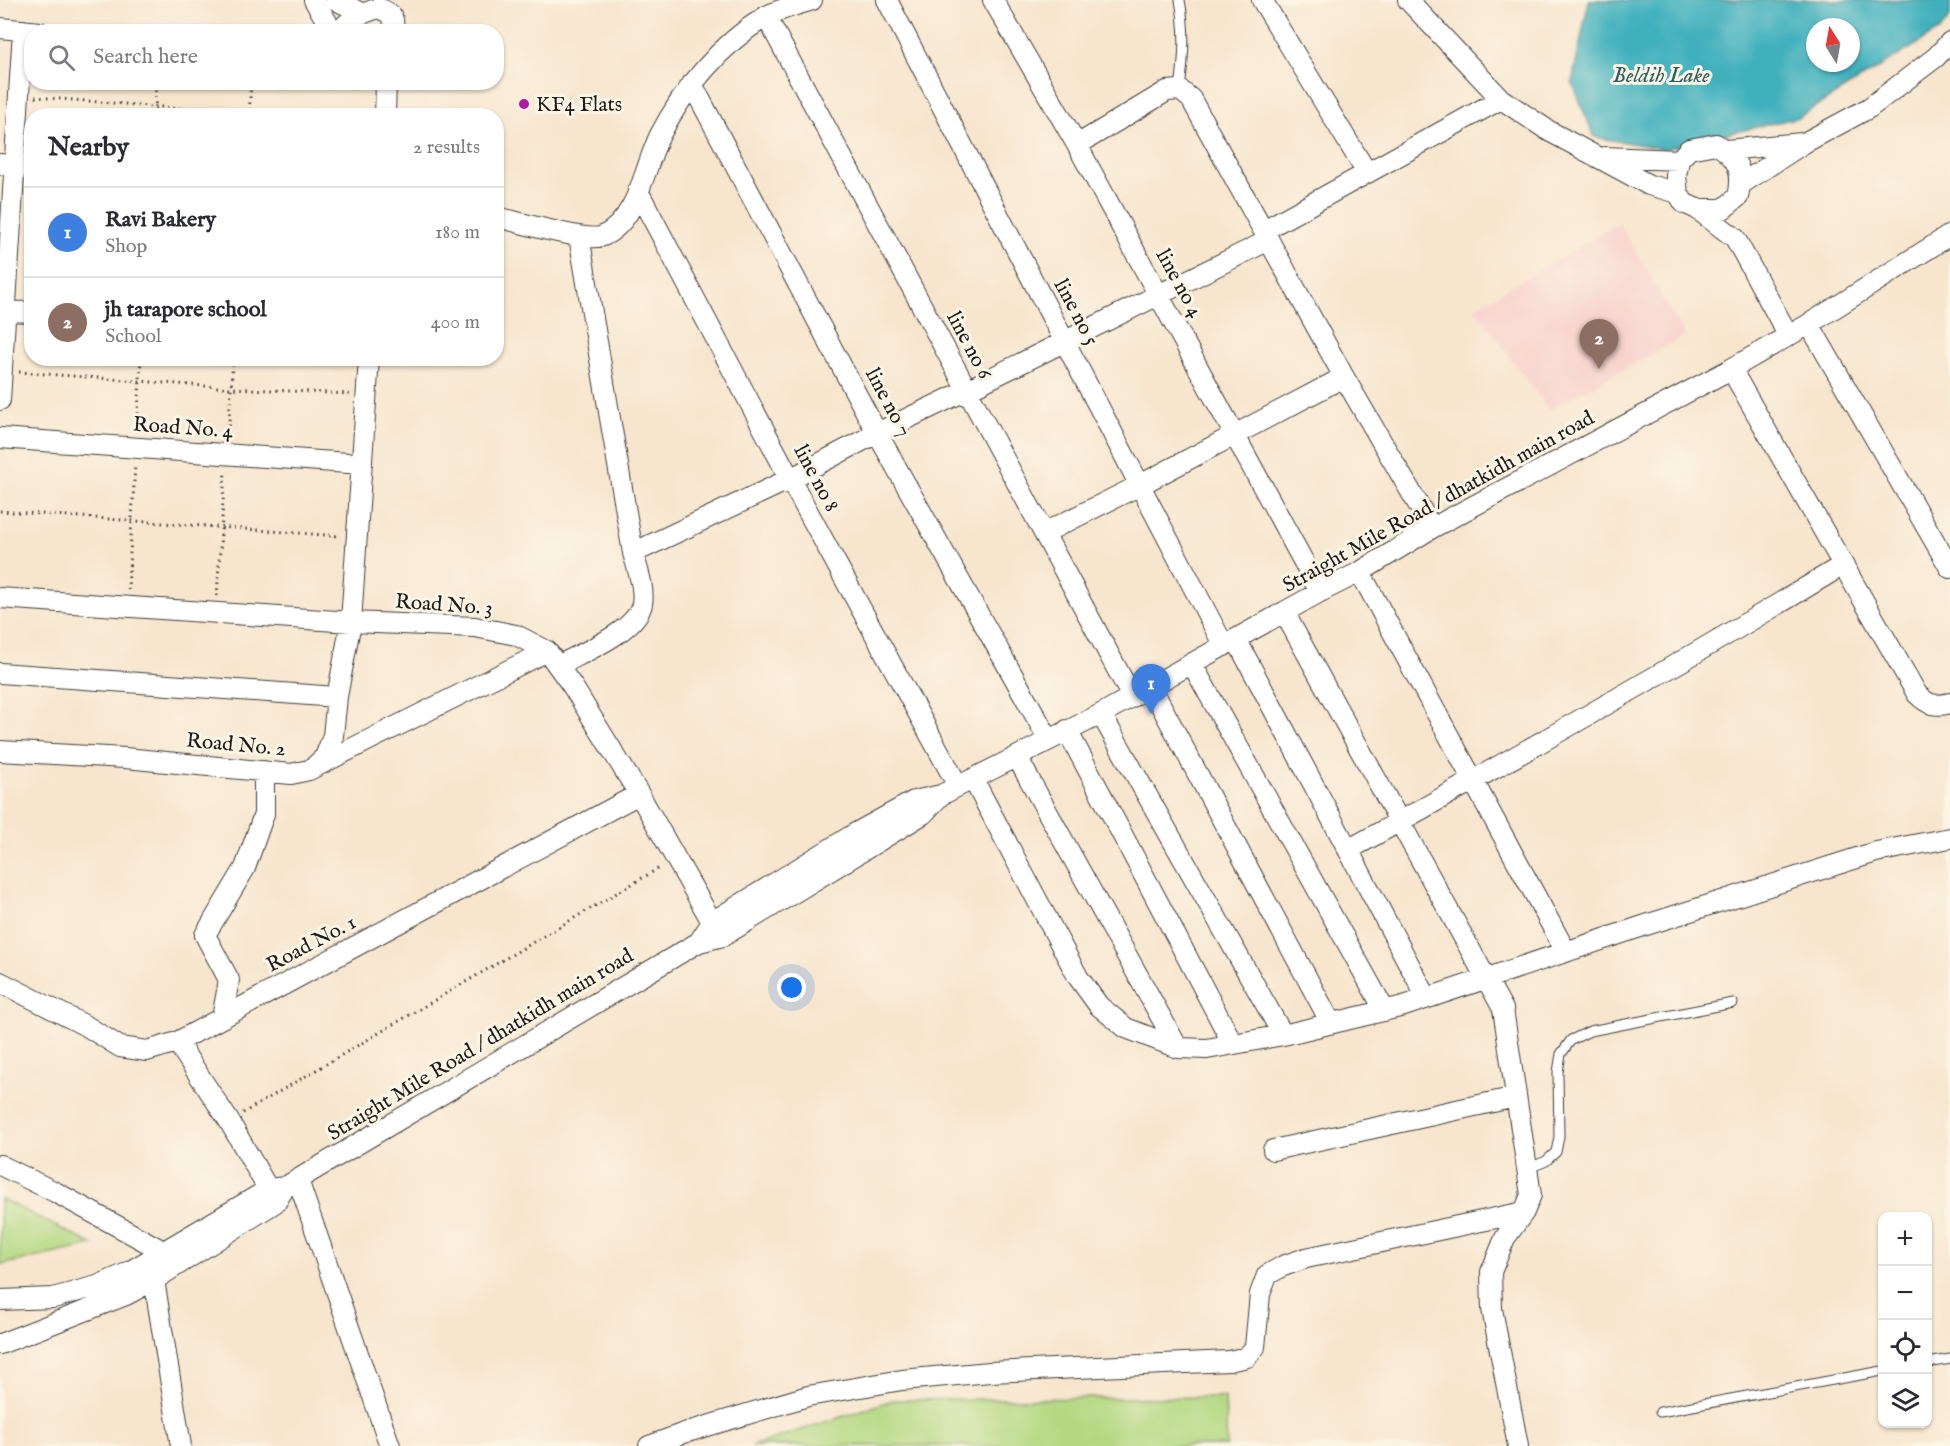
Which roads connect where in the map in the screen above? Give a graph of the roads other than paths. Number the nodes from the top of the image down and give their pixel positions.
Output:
1 (314, 0) edge
2 (336, 0) edge
3 (812, 0) edge
4 (887, 0) edge
5 (993, 0) edge
6 (1180, 0) edge
7 (1262, 0) edge
8 (1408, 0) edge
9 (375, 7) edge
10 (766, 16) junction
11 (394, 17) edge
12 (328, 24) edge
13 (345, 24) edge
14 (0, 28) edge
15 (24, 30) edge
16 (1950, 42) edge
17 (24, 69) edge
18 (692, 84) junction
19 (386, 90) edge
20 (1180, 90) junction
21 (1501, 99) junction
22 (385, 108) edge
23 (1804, 143) junction
24 (1077, 145) junction
25 (1726, 150) junction
26 (1599, 157) junction
27 (1679, 160) junction
28 (15, 166) edge
29 (1367, 173) junction
30 (1740, 190) junction
31 (638, 191) junction
32 (1678, 193) junction
33 (1697, 209) junction
34 (504, 219) edge
35 (1266, 235) junction
36 (1950, 235) edge
37 (579, 236) junction
38 (1735, 238) junction
39 (1159, 295) junction
40 (5, 311) junction
41 (24, 312) edge
42 (1809, 324) junction
43 (1788, 335) junction
44 (1066, 342) junction
45 (369, 366) edge
46 (1731, 369) junction
47 (1344, 377) junction
48 (967, 390) junction
49 (0, 400) edge
50 (877, 433) junction
51 (1235, 435) junction
52 (0, 438) edge
53 (362, 464) junction
54 (790, 479) junction
55 (1140, 485) junction
56 (1432, 528) junction
57 (1044, 533) junction
58 (633, 554) junction
59 (1843, 565) junction
60 (1950, 567) edge
61 (1360, 572) junction
62 (1320, 592) junction
63 (0, 598) edge
64 (1284, 612) junction
65 (351, 622) junction
66 (1230, 643) junction
67 (552, 658) junction
68 (1192, 664) junction
69 (0, 673) edge
70 (1150, 685) junction
71 (337, 697) junction
72 (1132, 697) junction
73 (1949, 707) edge
74 (1101, 714) junction
75 (1067, 730) junction
76 (1049, 740) junction
77 (0, 751) edge
78 (1017, 758) junction
79 (309, 770) junction
80 (264, 771) junction
81 (1473, 782) junction
82 (958, 787) junction
83 (639, 794) junction
84 (1400, 821) junction
85 (1950, 838) edge
86 (1348, 849) junction
87 (717, 929) junction
88 (1566, 952) junction
89 (1487, 978) junction
90 (0, 982) edge
91 (1427, 998) junction
92 (1733, 1003) dead end
93 (1384, 1011) junction
94 (222, 1018) junction
95 (1331, 1023) junction
96 (1283, 1035) junction
97 (177, 1042) junction
98 (1233, 1044) junction
99 (1178, 1048) junction
100 (1516, 1097) junction
101 (1273, 1150) dead end
102 (0, 1165) edge
103 (1527, 1169) junction
104 (282, 1189) junction
105 (1524, 1212) junction
106 (163, 1251) junction
107 (154, 1281) junction
108 (0, 1300) edge
109 (0, 1344) edge
110 (1950, 1359) edge
111 (1932, 1362) edge
112 (1878, 1372) edge
113 (1660, 1412) dead end
114 (181, 1446) edge
115 (390, 1446) edge
116 (649, 1446) edge
117 (1518, 1446) edge

1 - 12 street
2 - 9 street
3 - 10 street
4 - 44 street, line no 5
5 - 24 street, line no 4
6 - 20 lane
7 - 29 street
8 - 21 street
9 - 11 street
9 - 13 street
10 - 18 street
10 - 48 street, line no 6
14 - 15 street
16 - 23 street
17 - 28 street
18 - 31 street
18 - 50 street, line no 7
19 - 22 street
20 - 24 street
20 - 35 street
21 - 26 street
21 - 29 street
23 - 25 street
23 - 30 street
24 - 39 street, line no 4
25 - 27 street
25 - 30 street
26 - 27 street
26 - 32 street
27 - 32 street
28 - 40 street
29 - 35 street
30 - 33 street
30 - 38 street
31 - 37 street
31 - 54 street, line no 8
32 - 33 street
33 - 38 street
34 - 37 street
35 - 39 street
35 - 47 street
36 - 42 street, Straight Mile Road / dhatkidh main road
37 - 58 street, Road No. 2
38 - 43 street
39 - 44 street
39 - 51 street, line no 4
40 - 41 street
40 - 49 street
42 - 43 street, Straight Mile Road / dhatkidh main road
42 - 60 street
43 - 46 street, Straight Mile Road / dhatkidh main road
44 - 48 street
44 - 55 street, line no 5
45 - 53 street
46 - 56 street, Straight Mile Road / dhatkidh main road
46 - 59 street
47 - 51 street
47 - 56 street
48 - 50 street
48 - 57 street, line no 6
50 - 54 street
50 - 76 street, line no 7
51 - 55 street
51 - 62 street, line no 4
52 - 53 street, Road No. 4
53 - 65 street
54 - 58 street
54 - 82 street, line no 8
55 - 57 street
55 - 66 street, line no 5
56 - 61 street, Straight Mile Road / dhatkidh main road
57 - 72 street, line no 6
58 - 67 street, Road No. 2
59 - 73 street
59 - 81 street
61 - 62 street, Straight Mile Road / dhatkidh main road
61 - 81 street
62 - 64 street, Straight Mile Road / dhatkidh main road
63 - 65 street, Road No. 3
64 - 66 street, Straight Mile Road / dhatkidh main road
64 - 84 street
65 - 67 street, Road No. 3
65 - 71 street
66 - 68 street, Straight Mile Road / dhatkidh main road
66 - 86 street, line no 5
67 - 79 street, Road No. 2
67 - 83 street
68 - 70 street, Straight Mile Road / dhatkidh main road
68 - 93 street
69 - 71 street
70 - 72 street, Straight Mile Road / dhatkidh main road
70 - 95 street
71 - 79 street
72 - 74 street, Straight Mile Road / dhatkidh main road
74 - 75 street, Straight Mile Road / dhatkidh main road
74 - 96 street
75 - 76 street, Straight Mile Road / dhatkidh main road
75 - 98 street
76 - 78 street, Straight Mile Road / dhatkidh main road
77 - 80 street, Road No. 2
78 - 82 street, Straight Mile Road / dhatkidh main road
78 - 99 street
79 - 80 street, Road No. 2
80 - 94 street
81 - 84 street
81 - 88 street
82 - 87 street, Straight Mile Road / dhatkidh main road
82 - 99 street, line no 8
83 - 87 street
83 - 94 street, Road No. 1
84 - 86 street
84 - 89 street
85 - 88 street, line no 8
86 - 91 street, line no 5
87 - 104 street, Straight Mile Road / dhatkidh main road
88 - 89 street, line no 8
89 - 91 street, line no 8
89 - 100 street
90 - 97 street, Road No. 1
91 - 93 street, line no 8
92 - 103 lane
93 - 95 street, line no 8
94 - 97 street, Road No. 1
95 - 96 street, line no 8
96 - 98 street, line no 8
97 - 104 street
98 - 99 street, line no 8
100 - 101 street
100 - 103 street
102 - 106 street
103 - 105 street
104 - 106 street, Straight Mile Road / dhatkidh main road
104 - 107 street, Straight Mile Road / dhatkidh main road
104 - 115 street
105 - 116 street
105 - 117 street
106 - 108 street, Straight Mile Road / dhatkidh main road
107 - 109 street, Straight Mile Road / dhatkidh main road
107 - 114 street
110 - 111 lane
112 - 113 lane

